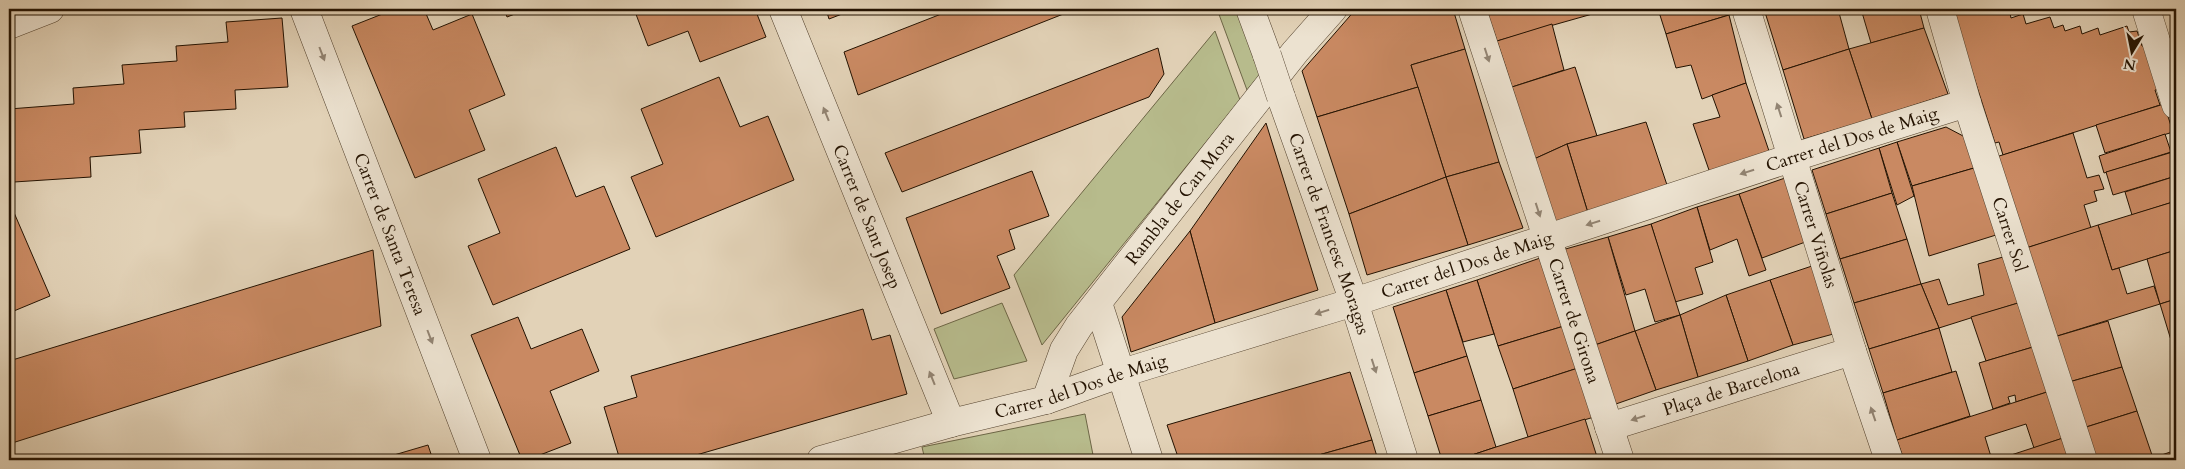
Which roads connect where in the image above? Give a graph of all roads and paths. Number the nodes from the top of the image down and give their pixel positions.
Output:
1 (50, 9) edge
2 (304, 9) edge
3 (784, 9) edge
4 (1250, 9) edge
5 (1333, 9) edge
6 (1472, 9) edge
7 (1746, 9) edge
8 (1940, 9) edge
9 (2146, 9) edge
10 (9, 25) edge
11 (1968, 103) junction
12 (2176, 105) edge
13 (1794, 157) junction
14 (1547, 238) junction
15 (1354, 302) junction
16 (1098, 303) junction
17 (1852, 351) junction
18 (1122, 373) junction
19 (1046, 400) junction
20 (951, 423) junction
21 (1610, 427) junction
22 (898, 449) edge
23 (477, 460) edge
24 (821, 460) edge
25 (1149, 460) edge
26 (1404, 460) edge
27 (1620, 460) edge
28 (1889, 460) edge
29 (2083, 460) edge

1 - 10 street
2 -> 23 street, Carrer de Santa Teresa
20 -> 3 street, Carrer de Sant Josep
4 - 15 street, Carrer de Francesc Moragas, bridge
5 - 16 street, Rambla de Can Mora
6 -> 14 street, Carrer de Girona
13 -> 7 street, Carrer Viñolas
8 - 11 street, Carrer Sol
9 - 12 street
11 - 13 street, Carrer del Dos de Maig
11 - 29 street, Carrer Sol
13 -> 14 street, Carrer del Dos de Maig
13 - 17 street, Carrer Viñolas
14 - 15 street, Carrer del Dos de Maig
14 - 21 street, Carrer de Girona
15 -> 18 street, Carrer del Dos de Maig
15 -> 26 street, Carrer de Francesc Moragas
16 - 18 street
16 - 19 street, Rambla de Can Mora
17 -> 21 street, Plaça de Barcelona
28 -> 17 street, Carrer Viñolas
18 - 19 street, Carrer del Dos de Maig
18 - 25 street
19 - 20 street, Carrer del Dos de Maig
20 - 22 street, Carrer del Dos de Maig
21 - 27 street, Carrer de Girona
22 - 24 street, Carrer del Dos de Maig

